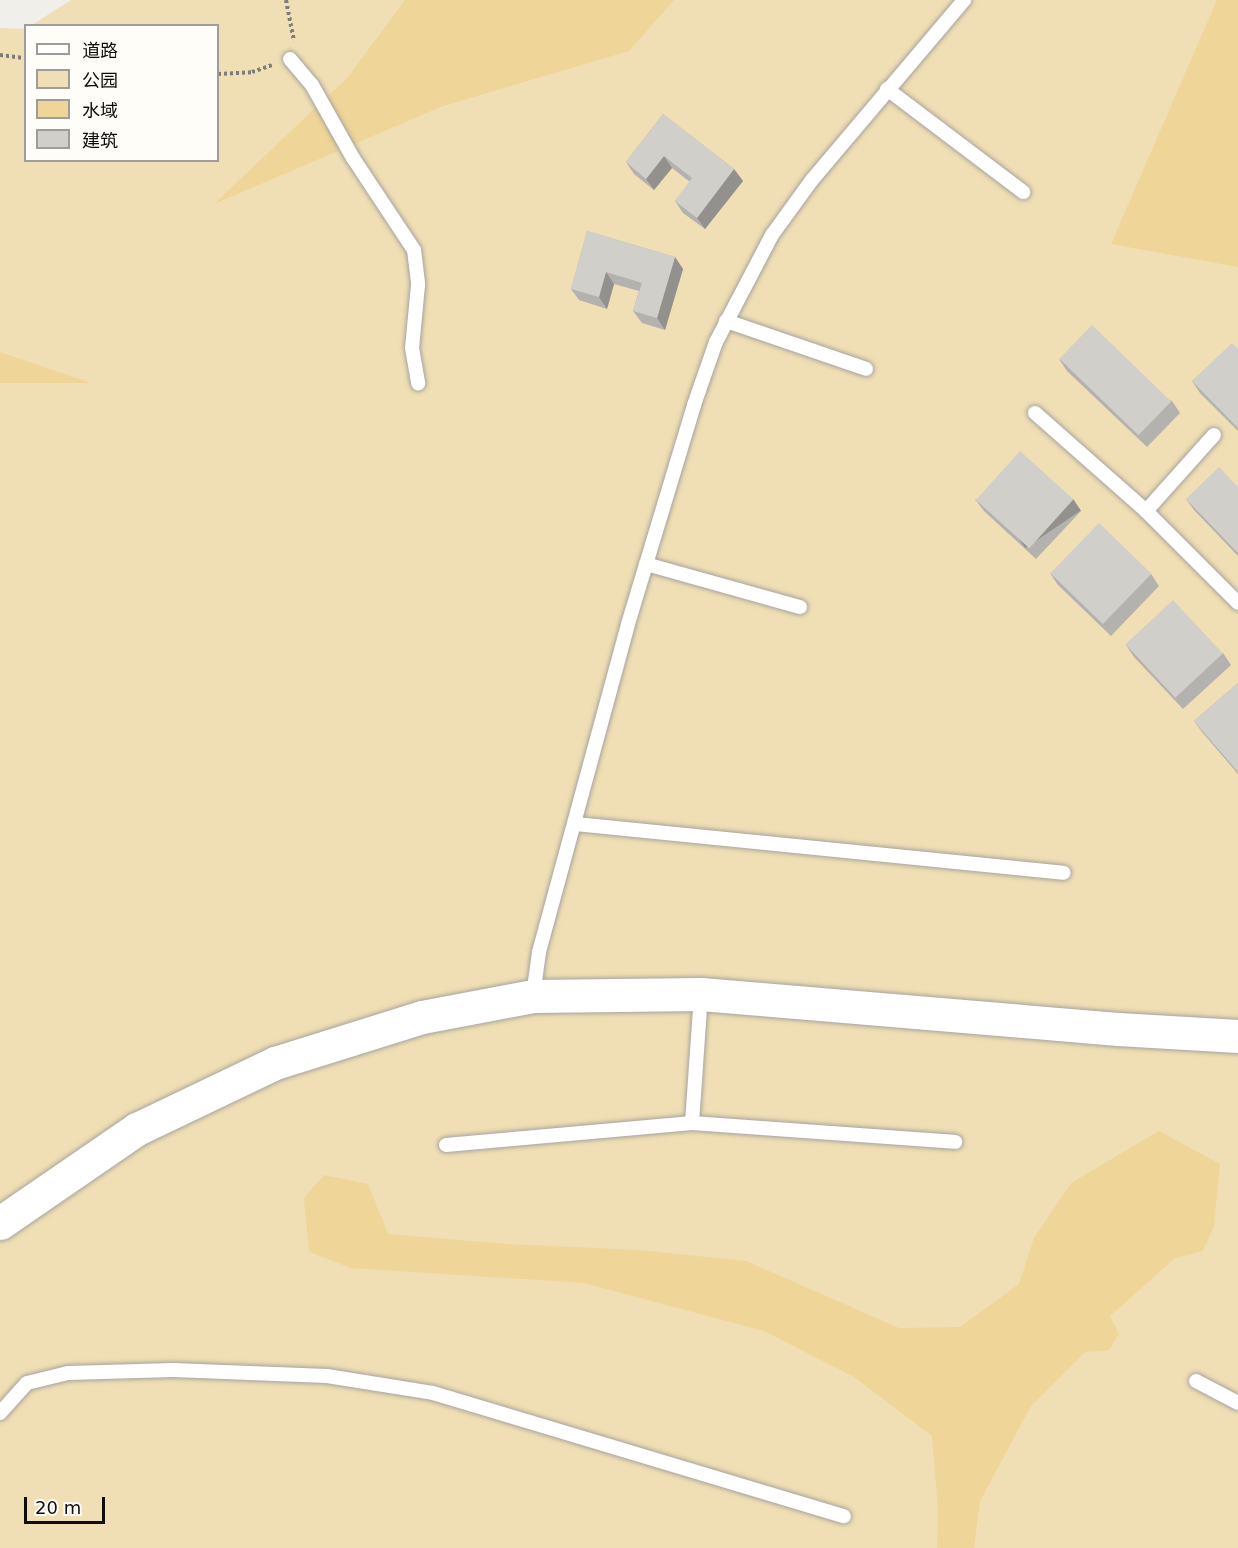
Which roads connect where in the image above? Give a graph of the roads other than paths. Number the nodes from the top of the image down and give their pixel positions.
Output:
1 (964, 0) edge
2 (290, 59) dead end
3 (887, 89) junction
4 (1023, 192) dead end
5 (726, 321) junction
6 (866, 369) dead end
7 (418, 383) dead end
8 (1035, 413) dead end
9 (1214, 435) dead end
10 (1146, 511) junction
11 (646, 564) junction
12 (1238, 603) edge
13 (800, 607) dead end
14 (575, 824) junction
15 (1064, 873) dead end
16 (701, 994) junction
17 (533, 996) junction
18 (1238, 1036) edge
19 (692, 1122) junction
20 (955, 1142) dead end
21 (446, 1144) dead end
22 (0, 1223) edge
23 (1196, 1381) dead end
24 (1238, 1403) edge
25 (0, 1413) edge
26 (844, 1516) dead end

1 - 3 lane
2 - 7 lane
3 - 4 lane
3 - 5 lane
5 - 6 lane
5 - 11 lane
8 - 10 lane
9 - 10 lane
10 - 12 lane
11 - 13 lane
11 - 14 lane
14 - 15 lane
14 - 17 lane
16 - 17 street
16 - 18 street
16 - 19 lane
17 - 22 street
19 - 20 lane
19 - 21 lane
23 - 24 lane
25 - 26 lane

